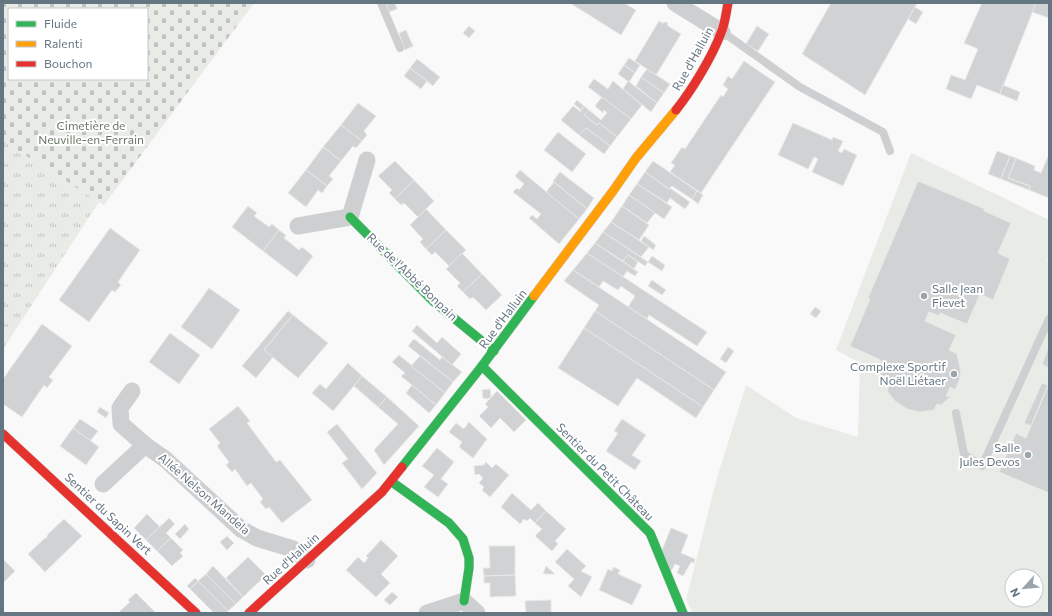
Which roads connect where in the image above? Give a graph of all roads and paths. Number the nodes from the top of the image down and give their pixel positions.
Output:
1 (381, 3) edge
2 (675, 3) edge
3 (728, 3) edge
4 (722, 32) junction
5 (400, 48) dead end
6 (890, 150) dead end
7 (367, 160) dead end
8 (350, 216) junction
9 (298, 226) dead end
10 (1049, 319) edge
11 (494, 351) junction
12 (482, 366) junction
13 (132, 390) dead end
14 (956, 413) dead end
15 (3, 434) edge
16 (145, 445) junction
17 (392, 482) junction
18 (103, 484) dead end
19 (307, 560) junction
20 (464, 601) junction
21 (196, 613) edge
22 (249, 613) edge
23 (427, 613) edge
24 (477, 613) edge
25 (683, 613) edge

1 - 5 lane
2 - 4 street
3 - 4 street, Rue d'Halluin
4 - 6 lane
4 - 11 street, Rue d'Halluin
7 - 8 street
8 - 9 street
8 - 11 street, Rue de l'Abbé Bonpain
10 - 14 lane
11 - 12 street, Rue d'Halluin
12 - 17 street, Rue d'Halluin
12 - 25 street, Sentier du Petit Château
13 - 16 street, Allée Nelson Mandela
15 - 21 street, Sentier du Sapin Vert
16 - 18 street
16 - 19 street, Allée Nelson Mandela
17 - 19 street, Rue d'Halluin
17 - 20 street
19 - 22 street, Rue d'Halluin
20 - 23 street
20 - 24 street

